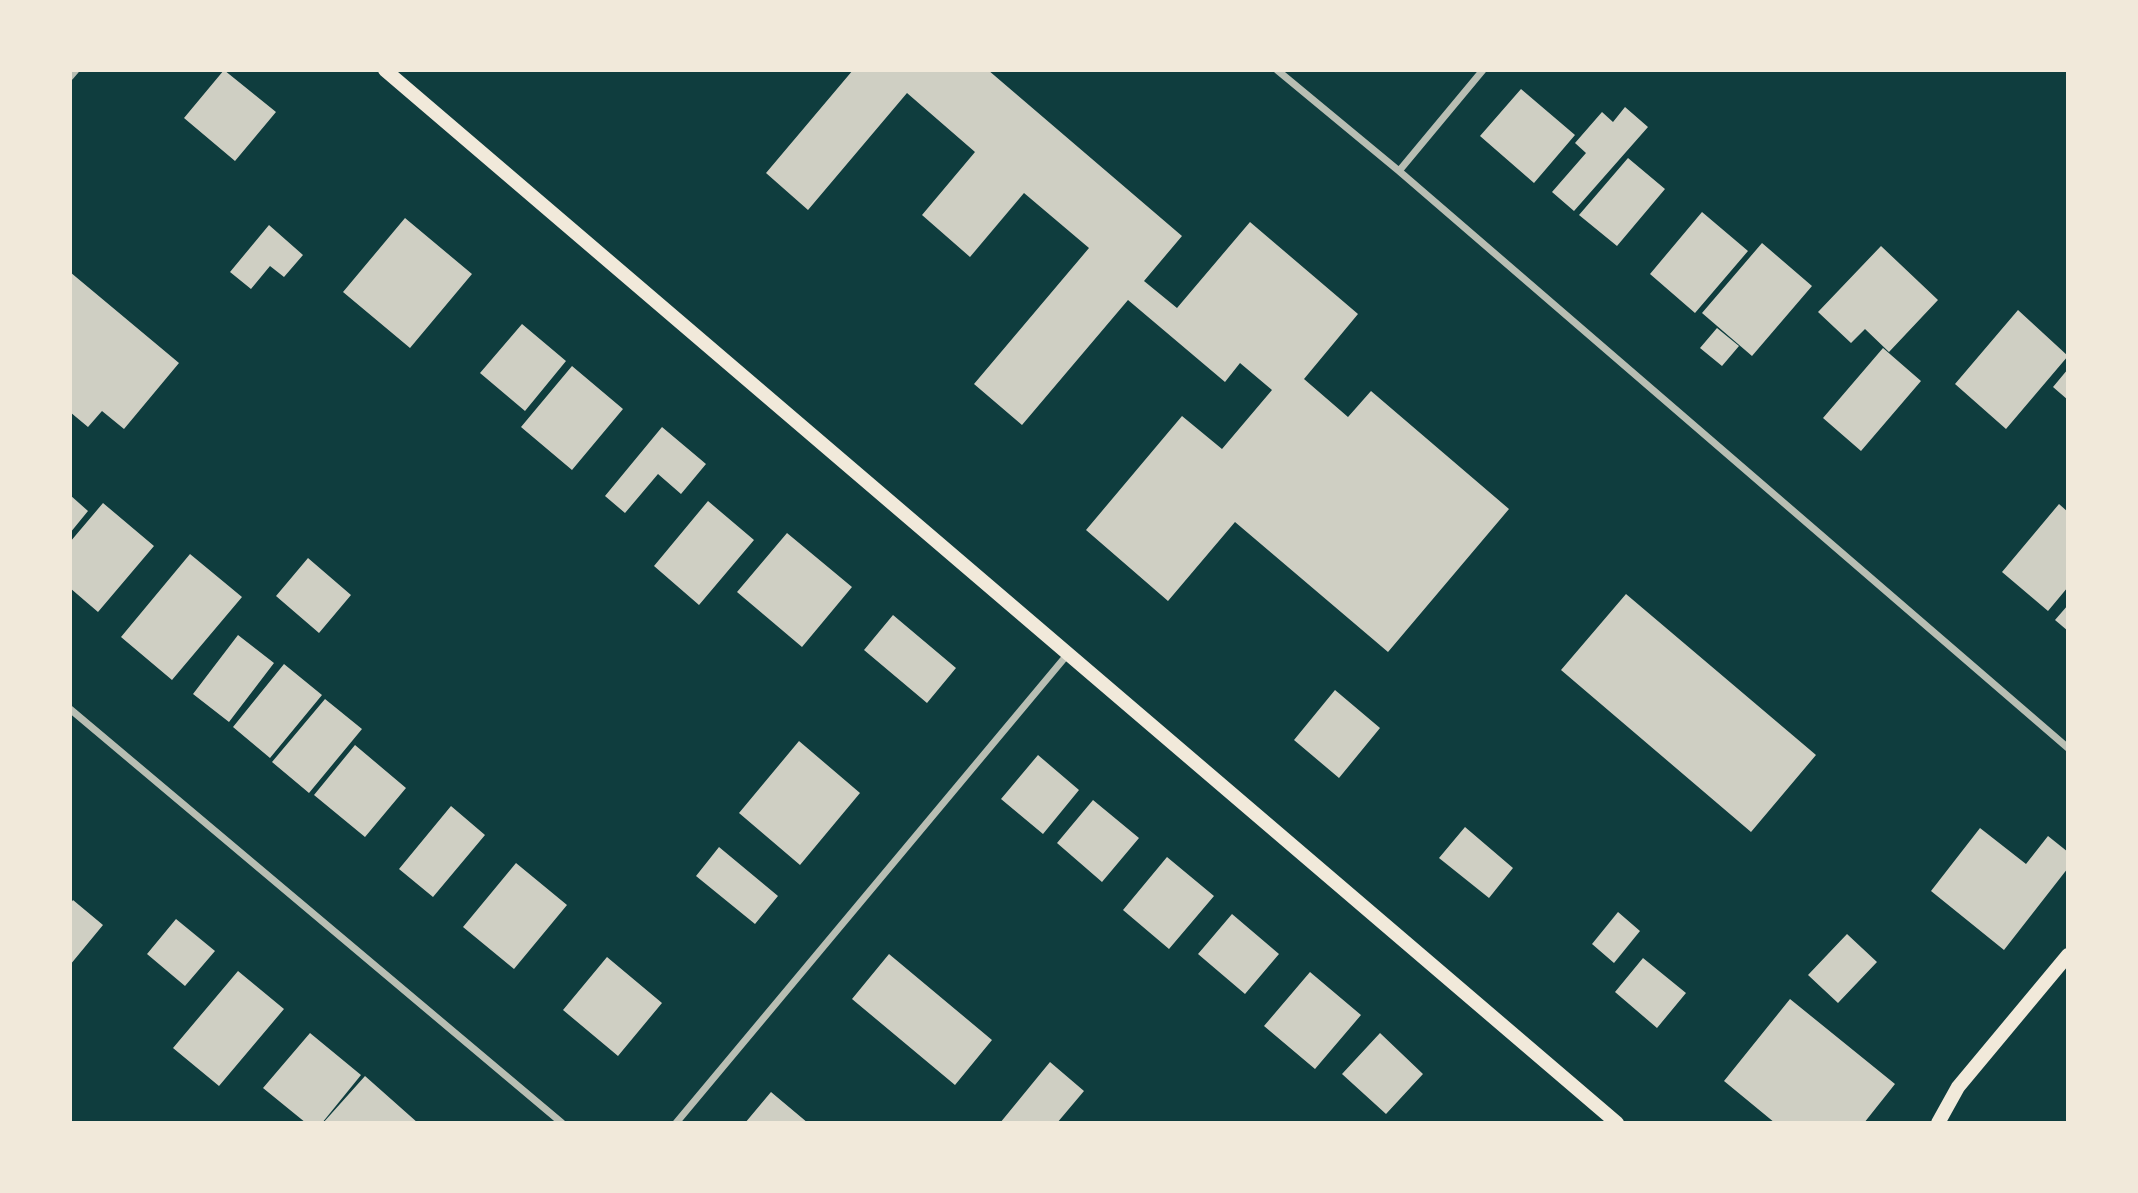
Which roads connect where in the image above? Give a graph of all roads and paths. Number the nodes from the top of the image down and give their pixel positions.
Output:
1 (76, 70) edge
2 (385, 70) edge
3 (1277, 70) edge
4 (1483, 70) edge
5 (70, 77) edge
6 (1399, 171) junction
7 (1067, 655) junction
8 (70, 709) edge
9 (2068, 748) edge
10 (2068, 955) edge
11 (562, 1123) edge
12 (676, 1123) edge
13 (1617, 1123) edge
14 (1938, 1123) edge

1 - 5 street
2 - 7 main road
3 - 6 street
4 - 6 street
6 - 9 street
7 - 12 street
7 - 13 main road
8 - 11 street
10 - 14 main road

